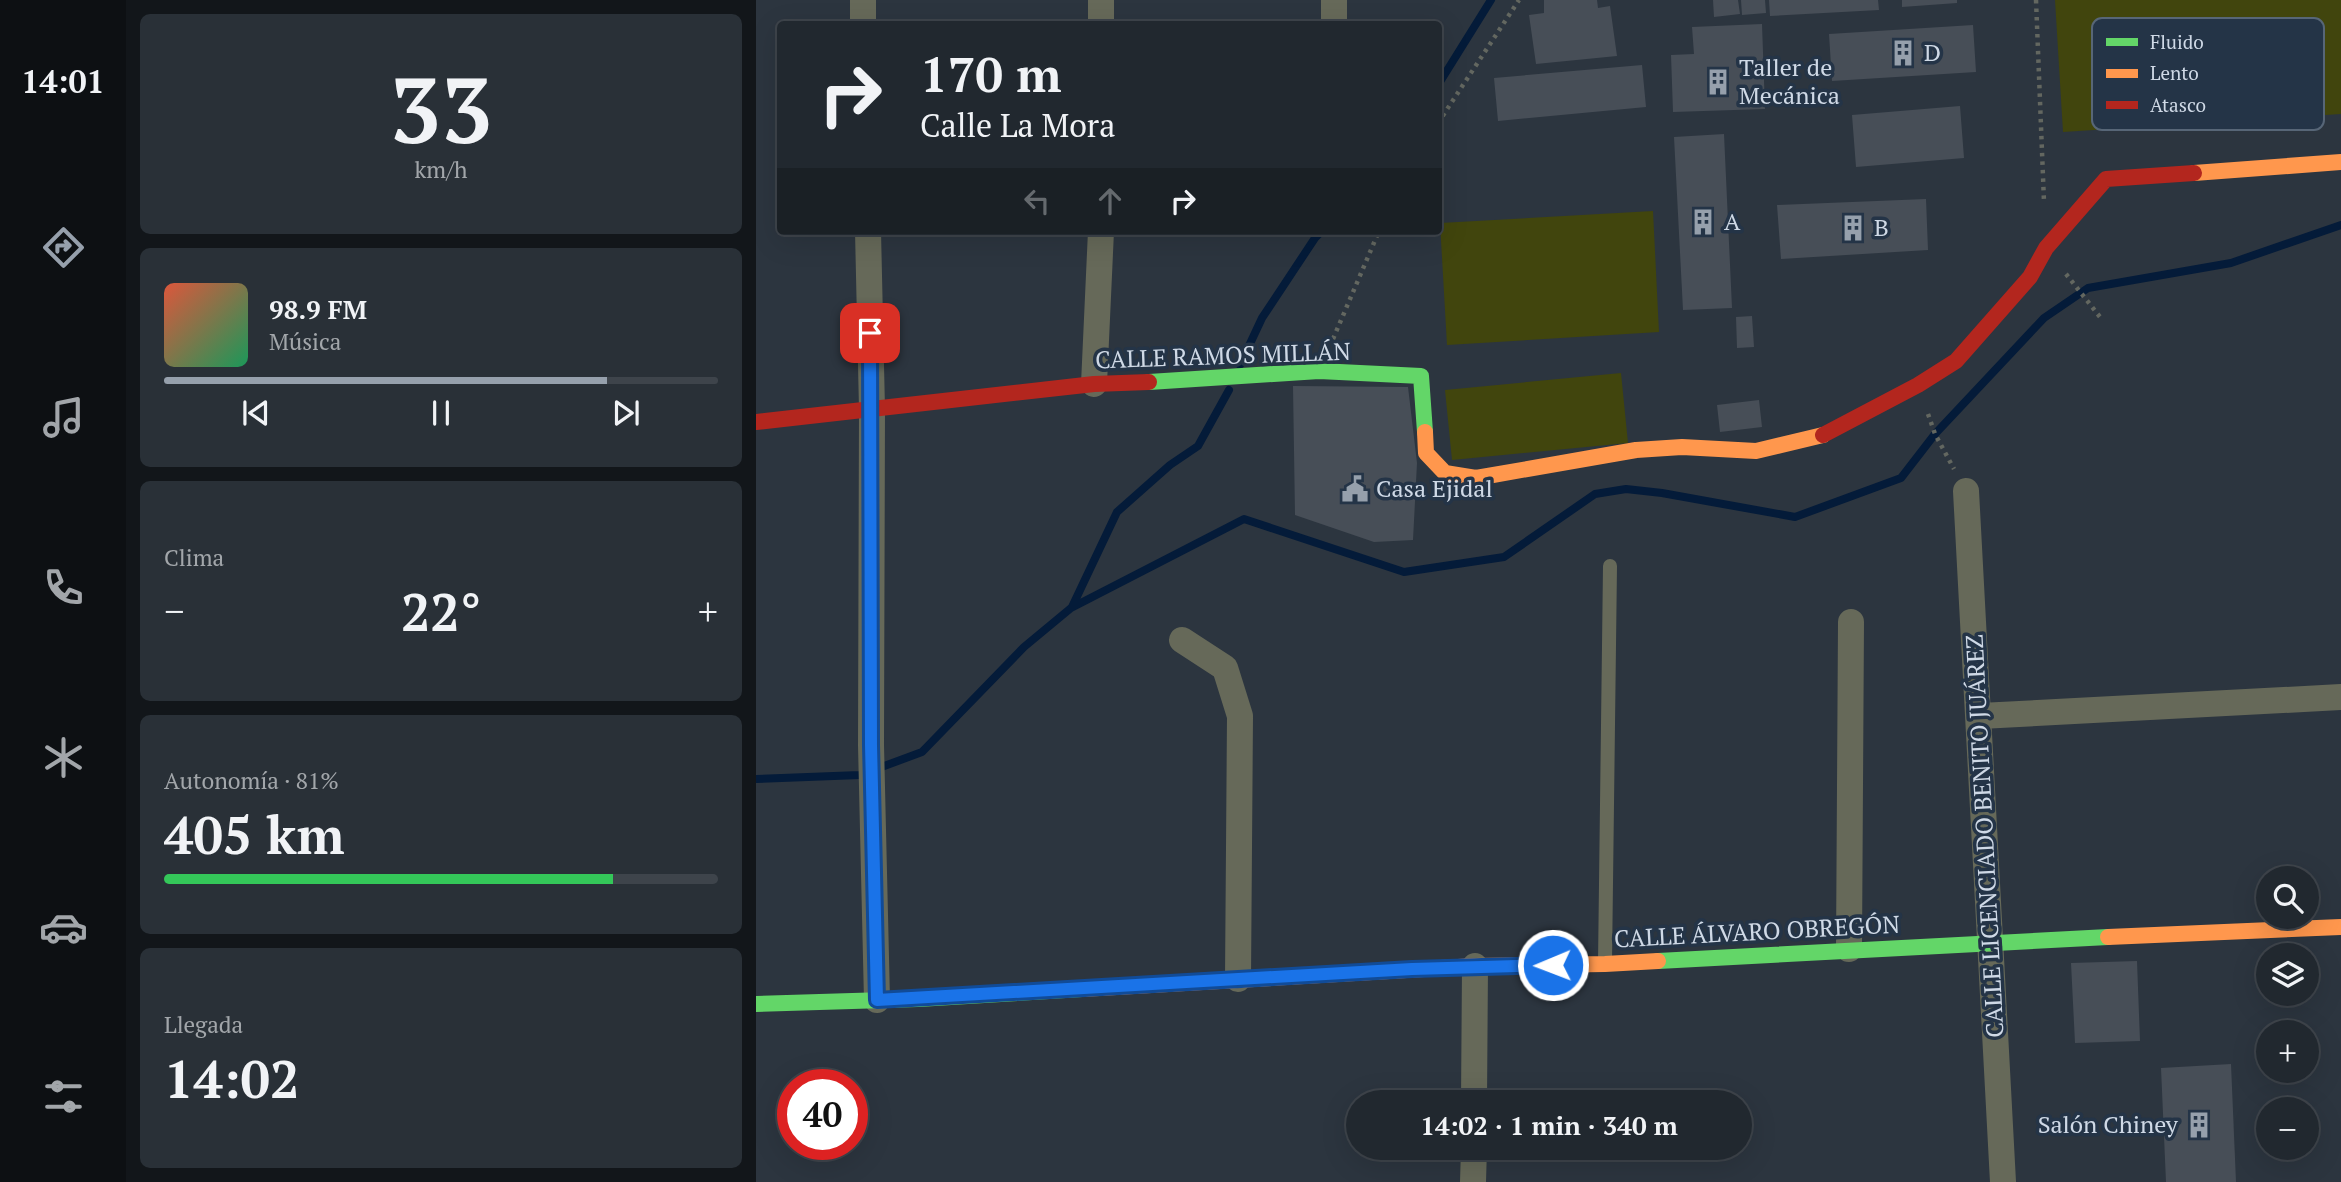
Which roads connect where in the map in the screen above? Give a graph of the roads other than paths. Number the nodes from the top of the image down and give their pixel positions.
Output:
1 (863, 0) edge
2 (1101, 0) edge
3 (1334, 0) edge
4 (863, 21) edge
5 (1101, 21) edge
6 (1334, 21) edge
7 (2341, 162) edge
8 (868, 235) edge
9 (1101, 235) edge
10 (1094, 384) junction
11 (872, 410) junction
12 (756, 422) edge
13 (1966, 491) road end
14 (1610, 566) dead end
15 (1851, 622) dead end
16 (1182, 640) dead end
17 (2341, 697) edge
18 (1980, 716) junction
19 (2341, 927) edge
20 (1991, 942) junction
21 (1849, 949) junction
22 (1605, 964) junction
23 (1475, 966) junction
24 (1238, 979) junction
25 (877, 1000) junction
26 (756, 1004) edge
27 (1474, 1090) edge
28 (1474, 1160) edge
29 (1474, 1182) edge
30 (2003, 1182) edge

1 - 4 street
2 - 5 street
3 - 6 street
7 - 10 street, CALLE RAMOS MILLÁN
8 - 11 street
9 - 10 street
10 - 11 street, CALLE RAMOS MILLÁN
11 - 12 street, CALLE RAMOS MILLÁN
11 - 25 street
13 - 18 street, CALLE LICENCIADO BENITO JUÁREZ
14 - 22 lane
15 - 21 street
16 - 24 street
17 - 18 street
18 - 20 street, CALLE LICENCIADO BENITO JUÁREZ
19 - 20 street, CALLE ÁLVARO OBREGÓN
20 - 21 street, CALLE ÁLVARO OBREGÓN
20 - 30 street, CALLE LICENCIADO BENITO JUÁREZ
21 - 22 street, CALLE ÁLVARO OBREGÓN
22 - 23 street, CALLE ÁLVARO OBREGÓN
23 - 24 street, CALLE ÁLVARO OBREGÓN
23 - 27 street
24 - 25 street, CALLE ÁLVARO OBREGÓN
25 - 26 street, CALLE ÁLVARO OBREGÓN
28 - 29 street

